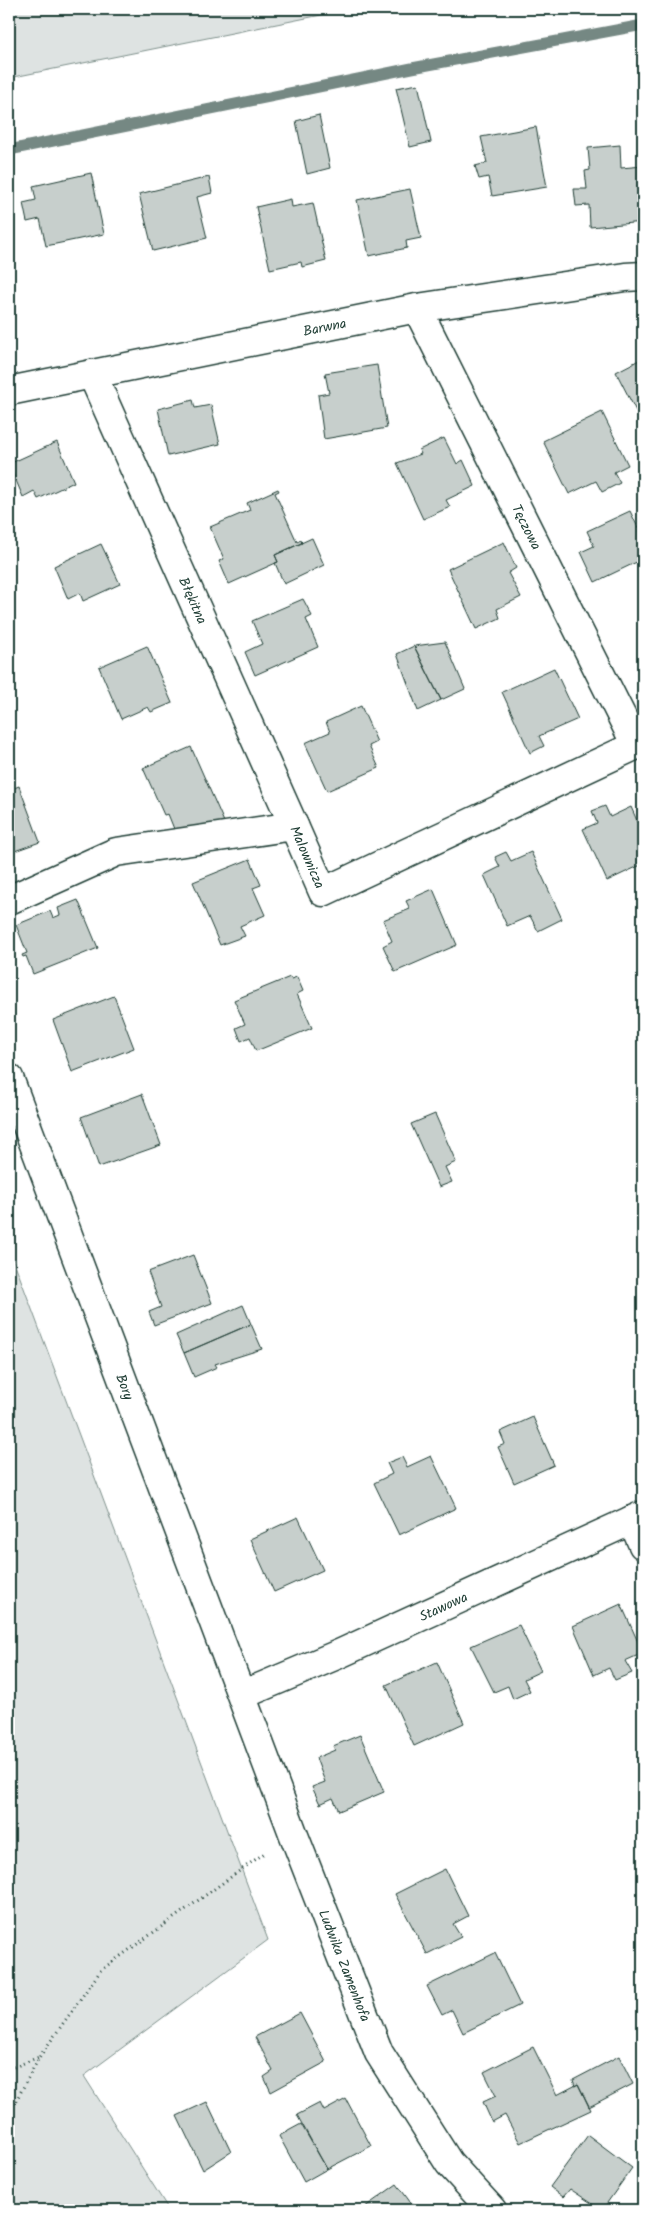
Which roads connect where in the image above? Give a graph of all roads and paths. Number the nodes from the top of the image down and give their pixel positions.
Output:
1 (643, 276) edge
2 (417, 308) junction
3 (92, 374) junction
4 (9, 391) edge
5 (639, 744) edge
6 (294, 826) junction
7 (9, 900) edge
8 (9, 1078) edge
9 (638, 1518) edge
10 (643, 1545) edge
11 (242, 1695) junction
12 (293, 1833) junction
13 (40, 2056) junction
14 (9, 2070) edge
15 (9, 2114) edge
16 (492, 2210) edge

1 - 2 street, Barwna
2 - 3 street, Barwna
2 - 5 street, Tęczowa
3 - 4 street, Barwna
3 - 6 street, Błękitna
5 - 6 street, Malownicza
6 - 7 street, Malownicza
8 - 11 street, Bory
9 - 10 street
9 - 11 street, Stawowa
11 - 12 street, Ludwika Zamenhofa
12 - 13 path
12 - 16 street, Ludwika Zamenhofa
13 - 14 path
13 - 15 path

